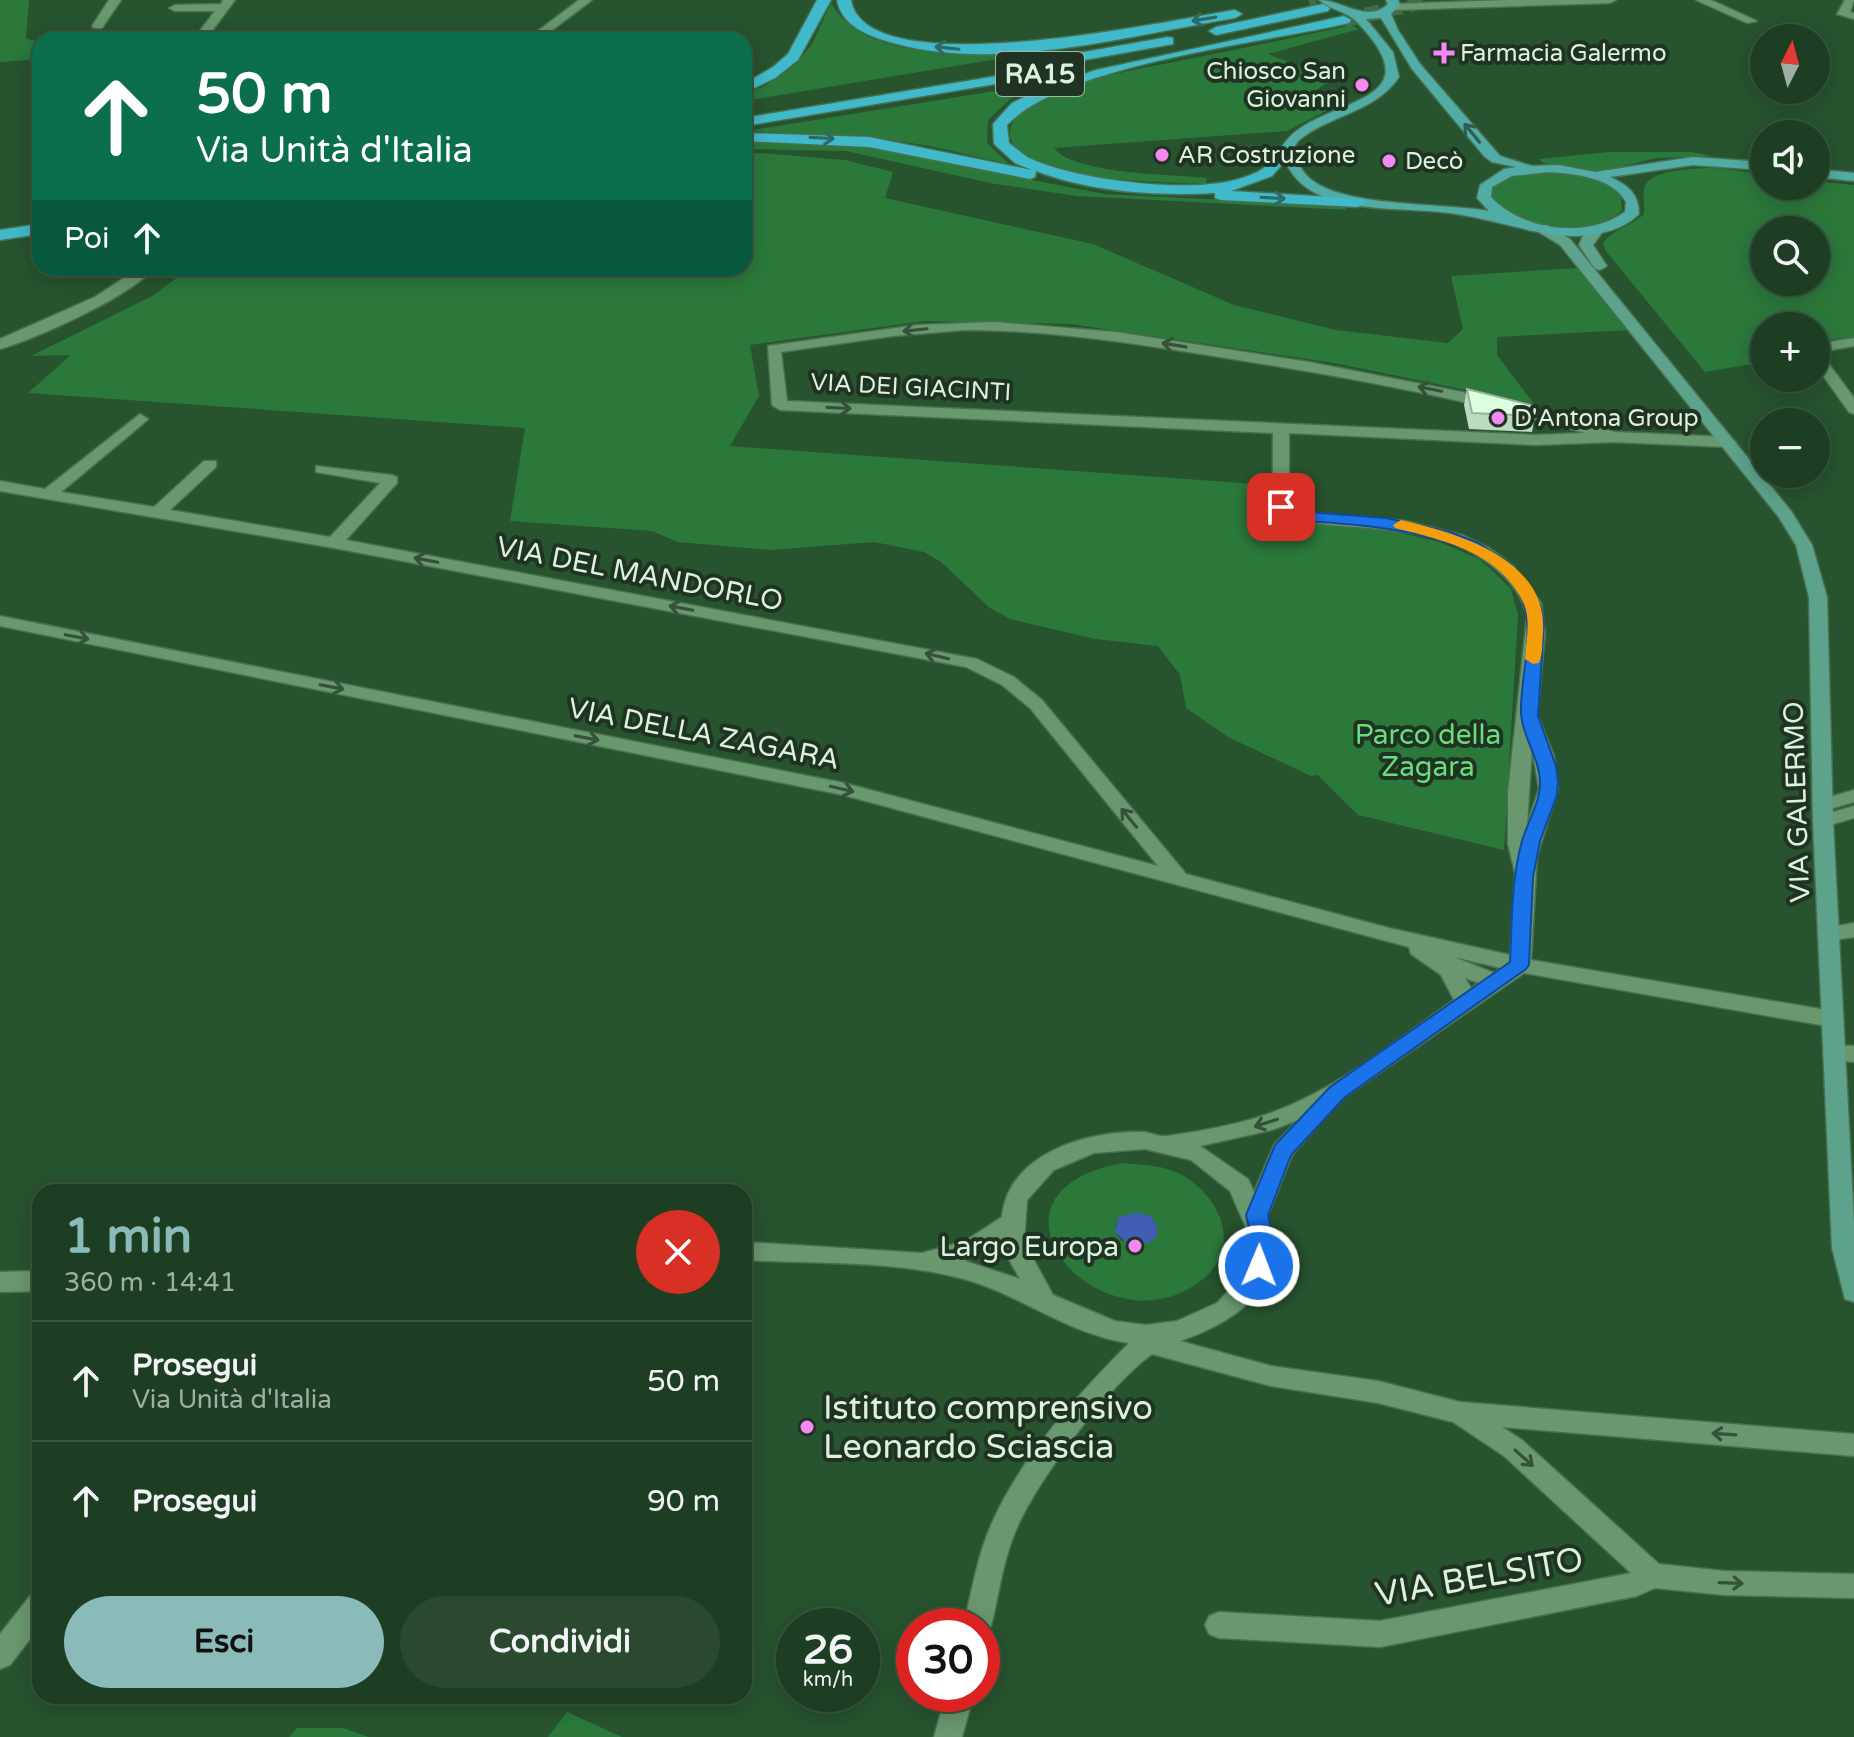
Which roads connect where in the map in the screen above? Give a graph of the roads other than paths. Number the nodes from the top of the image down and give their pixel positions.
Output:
1 (115, 0) edge
2 (586, 0) edge
3 (824, 0) edge
4 (844, 0) edge
5 (1610, 0) edge
6 (1702, 0) edge
7 (1852, 0) edge
8 (1309, 2) edge
9 (1491, 2) edge
10 (226, 4) edge
11 (1390, 7) edge
12 (175, 8) dead end
13 (1334, 9) edge
14 (1854, 16) edge
15 (1751, 21) dead end
16 (98, 26) dead end
17 (205, 32) edge
18 (543, 32) edge
19 (752, 85) edge
20 (752, 110) edge
21 (752, 121) edge
22 (752, 137) edge
23 (1286, 151) junction
24 (1674, 162) junction
25 (1750, 165) edge
26 (1538, 168) junction
27 (1830, 174) edge
28 (1593, 175) junction
29 (1854, 177) edge
30 (1630, 196) junction
31 (1358, 202) junction
32 (32, 218) edge
33 (1511, 219) junction
34 (0, 223) edge
35 (1542, 228) junction
36 (32, 230) edge
37 (1597, 230) junction
38 (0, 235) edge
39 (138, 276) edge
40 (1854, 342) edge
41 (0, 345) edge
42 (1830, 346) edge
43 (1661, 360) junction
44 (1830, 375) edge
45 (1854, 409) edge
46 (140, 419) dead end
47 (1281, 427) junction
48 (1614, 437) junction
49 (1728, 442) junction
50 (210, 464) dead end
51 (322, 469) dead end
52 (0, 486) edge
53 (48, 494) junction
54 (158, 513) junction
55 (334, 543) junction
56 (0, 621) edge
57 (1529, 716) junction
58 (1521, 764) junction
59 (1547, 766) junction
60 (1854, 796) edge
61 (1854, 812) edge
62 (1823, 813) junction
63 (1524, 877) junction
64 (1179, 879) junction
65 (1854, 930) edge
66 (1828, 934) junction
67 (1389, 935) junction
68 (1436, 958) junction
69 (1520, 965) junction
70 (1496, 982) junction
71 (1466, 1003) junction
72 (1832, 1019) junction
73 (1844, 1053) edge
74 (1337, 1092) junction
75 (1169, 1144) junction
76 (1846, 1151) edge
77 (1257, 1215) junction
78 (1009, 1224) junction
79 (752, 1251) edge
80 (912, 1260) junction
81 (32, 1281) edge
82 (0, 1282) edge
83 (1854, 1292) edge
84 (1042, 1297) junction
85 (1200, 1325) junction
86 (1157, 1338) junction
87 (1208, 1361) junction
88 (1460, 1413) junction
89 (1854, 1445) edge
90 (1653, 1576) junction
91 (1854, 1586) edge
92 (982, 1608) edge
93 (32, 1615) edge
94 (1219, 1625) dead end
95 (0, 1656) edge
96 (955, 1712) edge
97 (948, 1737) edge

1 - 16 street
2 - 18 street
3 - 19 highway
8 -> 4 highway
5 - 9 street
6 - 15 street
7 - 14 street
9 - 11 street
10 - 12 street
10 - 17 street
11 - 13 main road
26 -> 11 main road
13 - 20 highway, RA15
13 - 21 highway, RA15
13 - 23 main road
13 - 23 highway
22 -> 31 highway
23 - 31 main road
24 - 25 main road
24 - 28 main road
24 - 30 main road
26 - 28 main road
26 - 33 main road
27 - 29 main road
28 - 30 main road
30 - 37 main road
31 - 33 main road
32 - 34 highway
33 - 35 main road
35 - 37 main road
35 - 43 main road
36 - 38 highway
37 - 43 main road
39 - 41 street
40 - 42 street
43 - 49 main road, VIA GALERMO
44 - 45 street
46 - 53 street
47 - 48 street, VIA DEI GIACINTI
48 -> 47 street, VIA DEI GIACINTI
47 - 57 street
48 - 49 street, VIA DEI GIACINTI
49 - 62 main road, VIA GALERMO
50 - 54 street
51 - 55 street
52 - 53 street, VIA DEL MANDORLO
53 - 54 street, VIA DEL MANDORLO
54 - 55 street, VIA DEL MANDORLO
64 -> 55 street, VIA DEL MANDORLO
56 -> 64 street, VIA DELLA ZAGARA
57 - 58 street
57 - 59 street
58 - 59 street
58 - 63 street
59 - 63 street
60 - 62 street
61 - 62 street
62 - 66 main road, VIA GALERMO
63 - 69 street
64 - 67 street, VIA DELLA ZAGARA
65 - 66 street
66 - 72 main road, VIA GALERMO
67 - 68 street
67 - 69 street
68 - 70 street
68 - 71 street
69 - 70 street
69 - 72 street
70 - 71 street
71 - 74 street
72 - 73 main road, VIA GALERMO
73 - 76 main road, VIA GALERMO
74 -> 75 street
74 - 77 street
75 - 77 street
75 - 78 street
76 - 83 main road, VIA GALERMO
77 - 85 street
78 - 80 street
78 - 84 street
79 - 80 street
80 - 84 street
81 - 82 street
84 - 86 street
85 - 86 street
85 - 87 street
86 - 87 street
86 - 92 street
87 - 88 street
89 -> 88 street
88 -> 90 street, VIA BELSITO
90 -> 91 street, VIA BELSITO
90 - 94 street, VIA BELSITO
93 - 95 street
96 - 97 street

